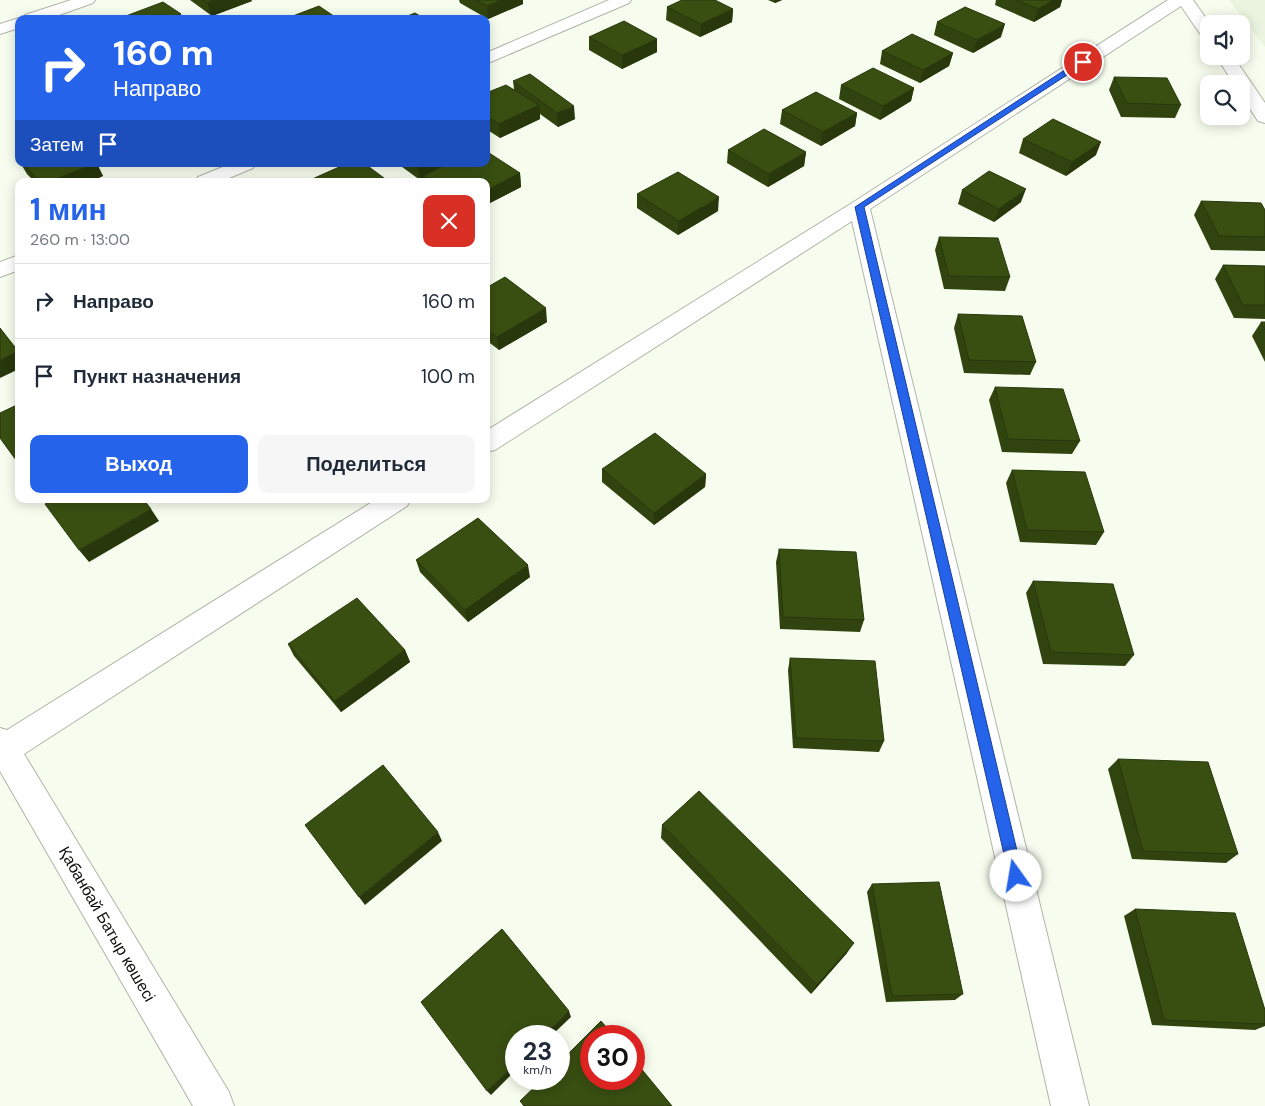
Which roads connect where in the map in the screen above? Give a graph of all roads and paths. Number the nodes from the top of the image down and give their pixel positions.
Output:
1 (87, 0) edge
2 (623, 0) edge
3 (1179, 0) edge
4 (1185, 0) edge
5 (43, 15) edge
6 (1200, 21) edge
7 (15, 24) edge
8 (0, 29) edge
9 (490, 57) edge
10 (1230, 65) edge
11 (1265, 117) edge
12 (239, 167) edge
13 (212, 178) edge
14 (859, 207) junction
15 (15, 264) edge
16 (0, 270) edge
17 (490, 440) edge
18 (392, 503) edge
19 (1, 747) edge
20 (215, 1106) edge
21 (1070, 1106) edge

1 - 5 street
2 - 9 street
3 - 14 street
4 - 6 street
7 - 8 street
10 - 11 street
12 - 13 street
14 - 17 street
14 - 21 street
15 - 16 street
18 - 19 street
19 - 20 street, Қабанбай Батыр көшесі

